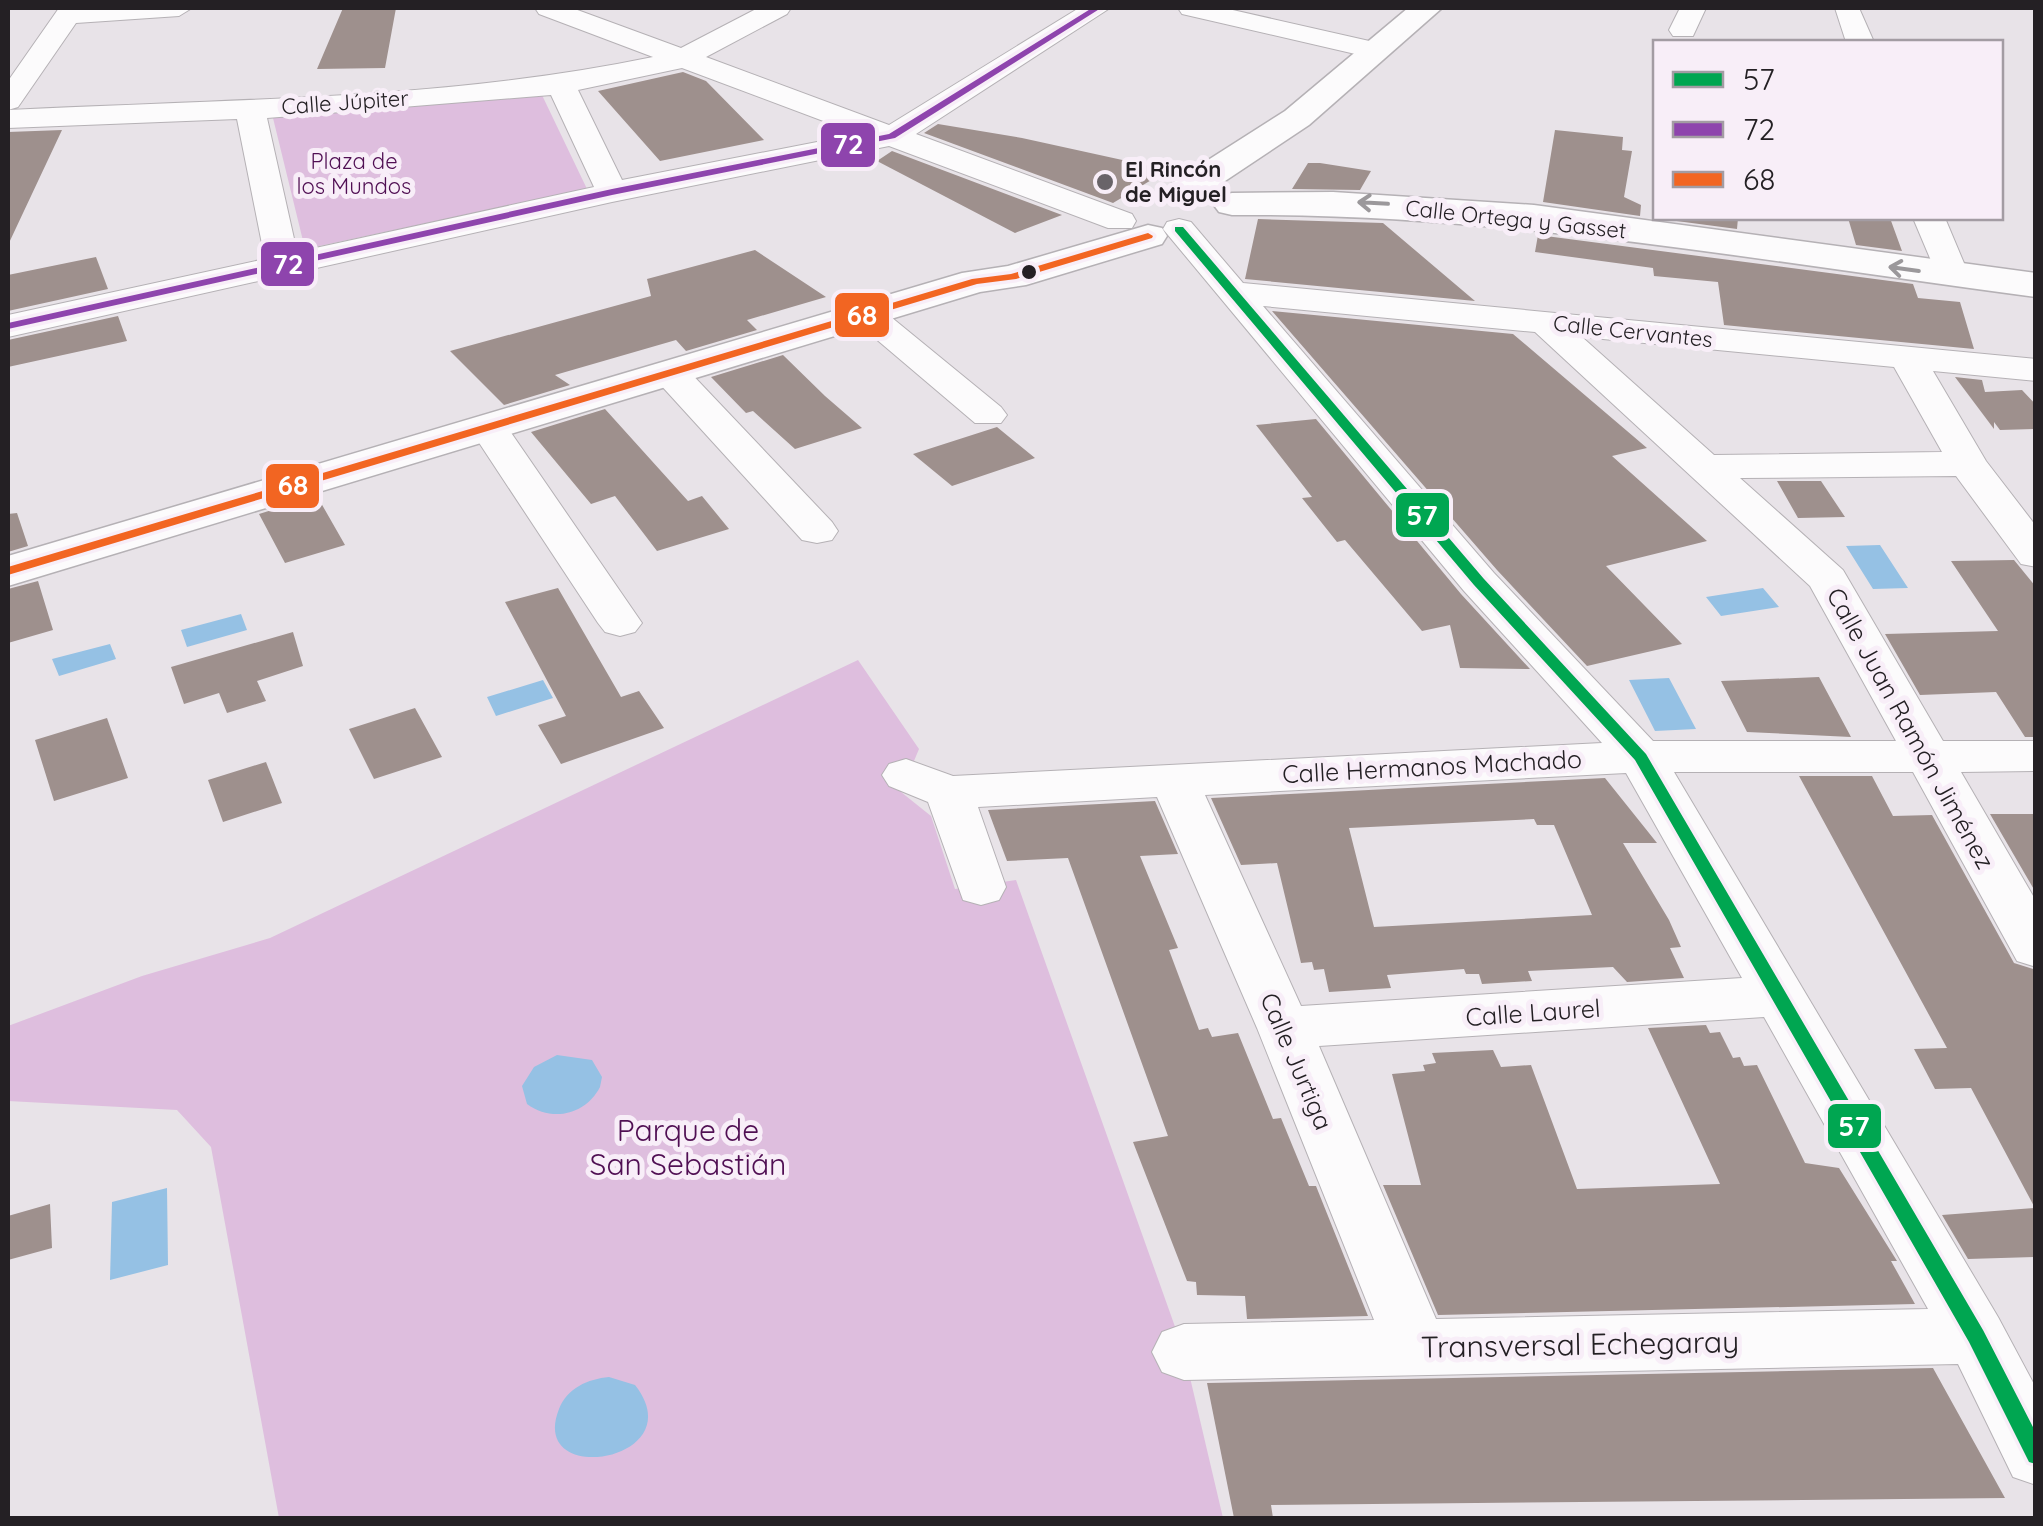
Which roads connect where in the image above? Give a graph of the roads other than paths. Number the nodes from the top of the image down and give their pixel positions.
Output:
1 (180, 8) edge
2 (548, 8) edge
3 (778, 8) edge
4 (1097, 8) edge
5 (1191, 8) edge
6 (1426, 8) edge
7 (1847, 10) edge
8 (69, 11) edge
9 (1859, 40) edge
10 (1377, 50) junction
11 (679, 60) junction
12 (560, 85) junction
13 (8, 101) edge
14 (250, 110) junction
15 (1298, 118) junction
16 (8, 120) edge
17 (892, 136) junction
18 (612, 192) junction
19 (1232, 202) junction
20 (1151, 220) junction
21 (1930, 220) edge
22 (283, 266) junction
23 (1952, 275) junction
24 (2036, 285) edge
25 (1230, 292) junction
26 (868, 314) junction
27 (1545, 322) junction
28 (8, 326) edge
29 (1907, 357) junction
30 (2036, 370) edge
31 (671, 374) junction
32 (988, 416) dead end
33 (489, 429) junction
34 (1968, 464) junction
35 (1706, 467) junction
36 (817, 531) dead end
37 (2036, 556) edge
38 (8, 571) edge
39 (620, 623) dead end
40 (1641, 756) junction
41 (2036, 756) edge
42 (1926, 758) junction
43 (1173, 778) junction
44 (982, 887) dead end
45 (2036, 948) edge
46 (1782, 996) junction
47 (1284, 1028) junction
48 (1976, 1336) junction
49 (1416, 1347) junction
50 (1184, 1352) dead end
51 (2036, 1455) edge

1 - 8 street
2 - 11 street
3 - 11 street, Calle Júpiter
4 - 17 street
5 - 10 street
6 - 10 street
7 - 9 street
8 - 13 street
10 - 15 street
11 - 12 street, Calle Júpiter
11 - 17 street
12 - 14 street, Calle Júpiter
12 - 18 street
14 - 16 street, Calle Júpiter
14 - 22 street
15 - 19 street
15 - 20 street
17 - 18 street
17 - 20 street
18 - 22 street
19 - 20 street
23 -> 19 street, Calle Ortega y Gasset
20 - 25 street
20 - 26 street
21 - 23 street
22 - 28 street
23 - 24 street, Calle Ortega y Gasset
25 - 27 street, Calle Cervantes
25 - 40 street
26 - 31 street
26 - 32 street
27 - 29 street, Calle Cervantes
27 - 35 street, Calle Juan Ramón Jiménez
29 - 30 street, Calle Cervantes
29 - 34 street
31 - 33 street
31 - 36 street
33 - 38 street
33 - 39 street
34 - 35 street
34 - 37 street
35 - 42 street, Calle Juan Ramón Jiménez
40 - 42 street, Calle Hermanos Machado
40 - 43 street, Calle Hermanos Machado
40 - 46 street
41 - 42 street, Calle Hermanos Machado
42 - 45 street, Calle Juan Ramón Jiménez
43 - 44 street, Calle Hermanos Machado
43 - 47 street, Calle Jurtiga
46 - 47 street, Calle Laurel
46 - 48 street
47 - 49 street, Calle Jurtiga
48 - 49 street, Transversal Echegaray
48 - 51 street
49 - 50 street, Transversal Echegaray

